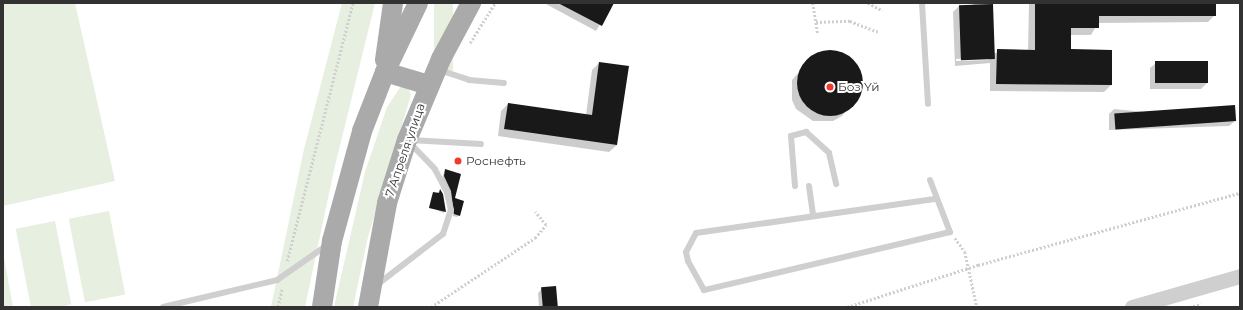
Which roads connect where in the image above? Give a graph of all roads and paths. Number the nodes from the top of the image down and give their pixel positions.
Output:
1 (353, 3) edge
2 (393, 3) edge
3 (418, 3) edge
4 (471, 3) edge
5 (813, 3) edge
6 (868, 3) edge
7 (922, 3) edge
8 (882, 10) dead end
9 (816, 22) junction
10 (879, 32) dead end
11 (818, 34) dead end
12 (384, 72) junction
13 (432, 77) junction
14 (504, 83) dead end
15 (928, 104) dead end
16 (407, 140) junction
17 (481, 144) dead end
18 (930, 180) dead end
19 (836, 184) dead end
20 (795, 186) dead end
21 (809, 186) dead end
22 (1240, 193) edge
23 (935, 199) junction
24 (535, 212) dead end
25 (813, 216) junction
26 (950, 232) junction
27 (332, 241) junction
28 (967, 269) junction
29 (284, 275) junction
30 (1240, 276) edge
31 (368, 299) edge
32 (977, 306) edge
33 (164, 307) edge
34 (278, 307) edge
35 (322, 307) edge
36 (431, 307) edge
37 (847, 307) edge
38 (1132, 307) edge

1 - 29 path
2 - 12 main road
3 - 12 main road
4 - 13 main road, 7 Апреля улица
5 - 9 path
6 - 8 path
7 - 15 lane
9 - 10 path
9 - 11 path
12 - 13 main road
12 - 27 main road
13 - 14 lane
13 - 16 main road, 7 Апреля улица
16 - 17 lane
16 - 31 main road, 7 Апреля улица
16 - 31 lane
18 - 23 lane
19 - 20 lane
21 - 25 lane
22 - 28 path
23 - 25 lane
23 - 26 lane
24 - 36 path
25 - 26 lane
26 - 28 path
27 - 29 lane
27 - 35 main road
28 - 32 path
28 - 37 path
29 - 33 lane
29 - 34 path
30 - 38 street

